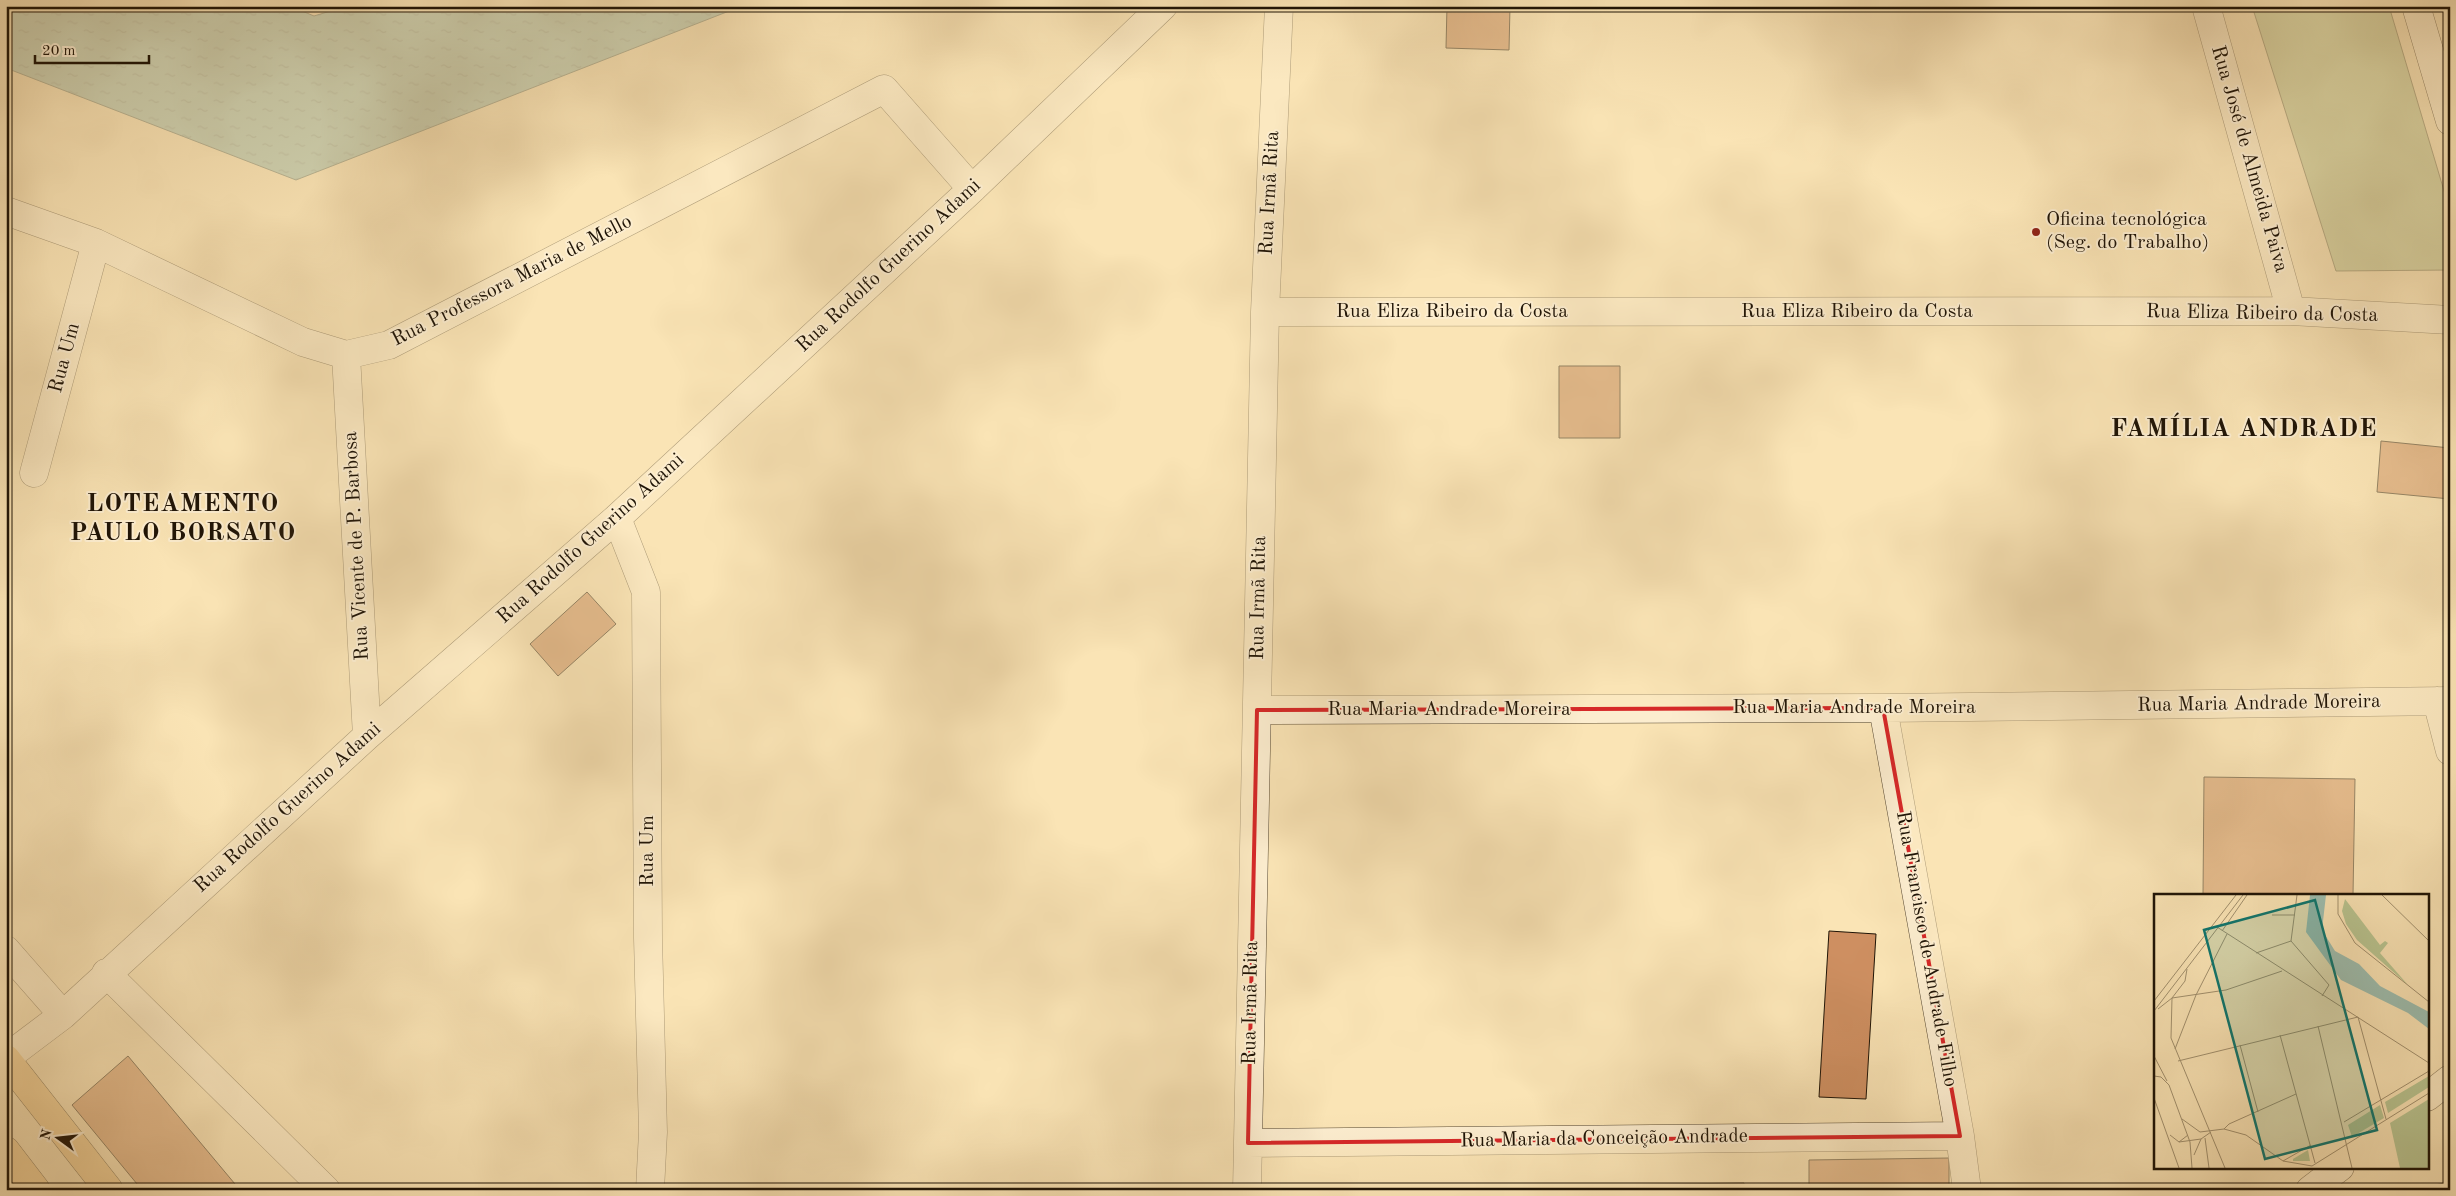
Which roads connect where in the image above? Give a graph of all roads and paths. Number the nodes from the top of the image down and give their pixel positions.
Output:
1 (1163, 6) edge
2 (1279, 6) edge
3 (2206, 6) edge
4 (2416, 6) edge
5 (2450, 120) edge
6 (972, 189) junction
7 (6, 211) edge
8 (96, 243) junction
9 (1265, 312) junction
10 (2291, 312) junction
11 (2450, 320) edge
12 (346, 355) junction
13 (34, 473) dead end
14 (617, 518) junction
15 (2443, 701) edge
16 (1883, 708) junction
17 (1257, 710) junction
18 (367, 736) junction
19 (2450, 751) edge
20 (6, 950) edge
21 (106, 973) junction
22 (62, 1014) junction
23 (6, 1059) edge
24 (2450, 1079) edge
25 (2428, 1096) edge
26 (1960, 1136) junction
27 (1248, 1143) junction
28 (6, 1151) edge
29 (2339, 1168) edge
30 (36, 1190) edge
31 (109, 1190) edge
32 (326, 1190) edge
33 (650, 1190) edge
34 (1247, 1190) edge
35 (1966, 1190) edge
36 (2310, 1190) edge

1 - 6 street, Rua Rodolfo Guerino Adami
2 - 9 street, Rua Irmã Rita
3 - 10 street, Rua José de Almeida Paiva
4 - 5 street
6 - 12 street, Rua Professora Maria de Mello
6 - 14 street, Rua Rodolfo Guerino Adami
7 - 8 street
8 - 12 street
8 - 13 street, Rua Um
9 - 10 street, Rua Eliza Ribeiro da Costa
9 - 17 street, Rua Irmã Rita
10 - 11 street, Rua Eliza Ribeiro da Costa
12 - 18 street, Rua Vicente de P. Barbosa
14 - 18 street, Rua Rodolfo Guerino Adami
14 - 33 street, Rua Um
15 - 16 street, Rua Maria Andrade Moreira
15 - 19 street
16 - 17 street, Rua Maria Andrade Moreira
16 - 26 street, Rua Francisco de Andrade Filho
17 - 27 street, Rua Irmã Rita
18 - 21 street, Rua Rodolfo Guerino Adami
20 - 22 street
21 - 22 street, Rua Rodolfo Guerino Adami
21 - 32 street
22 - 23 street, Rua Rodolfo Guerino Adami
23 - 31 highway
24 - 25 street
26 - 27 street, Rua Maria da Conceição Andrade
26 - 35 street, Rua Francisco de Andrade Filho
27 - 34 street, Rua Irmã Rita
28 - 30 highway
29 - 36 street

